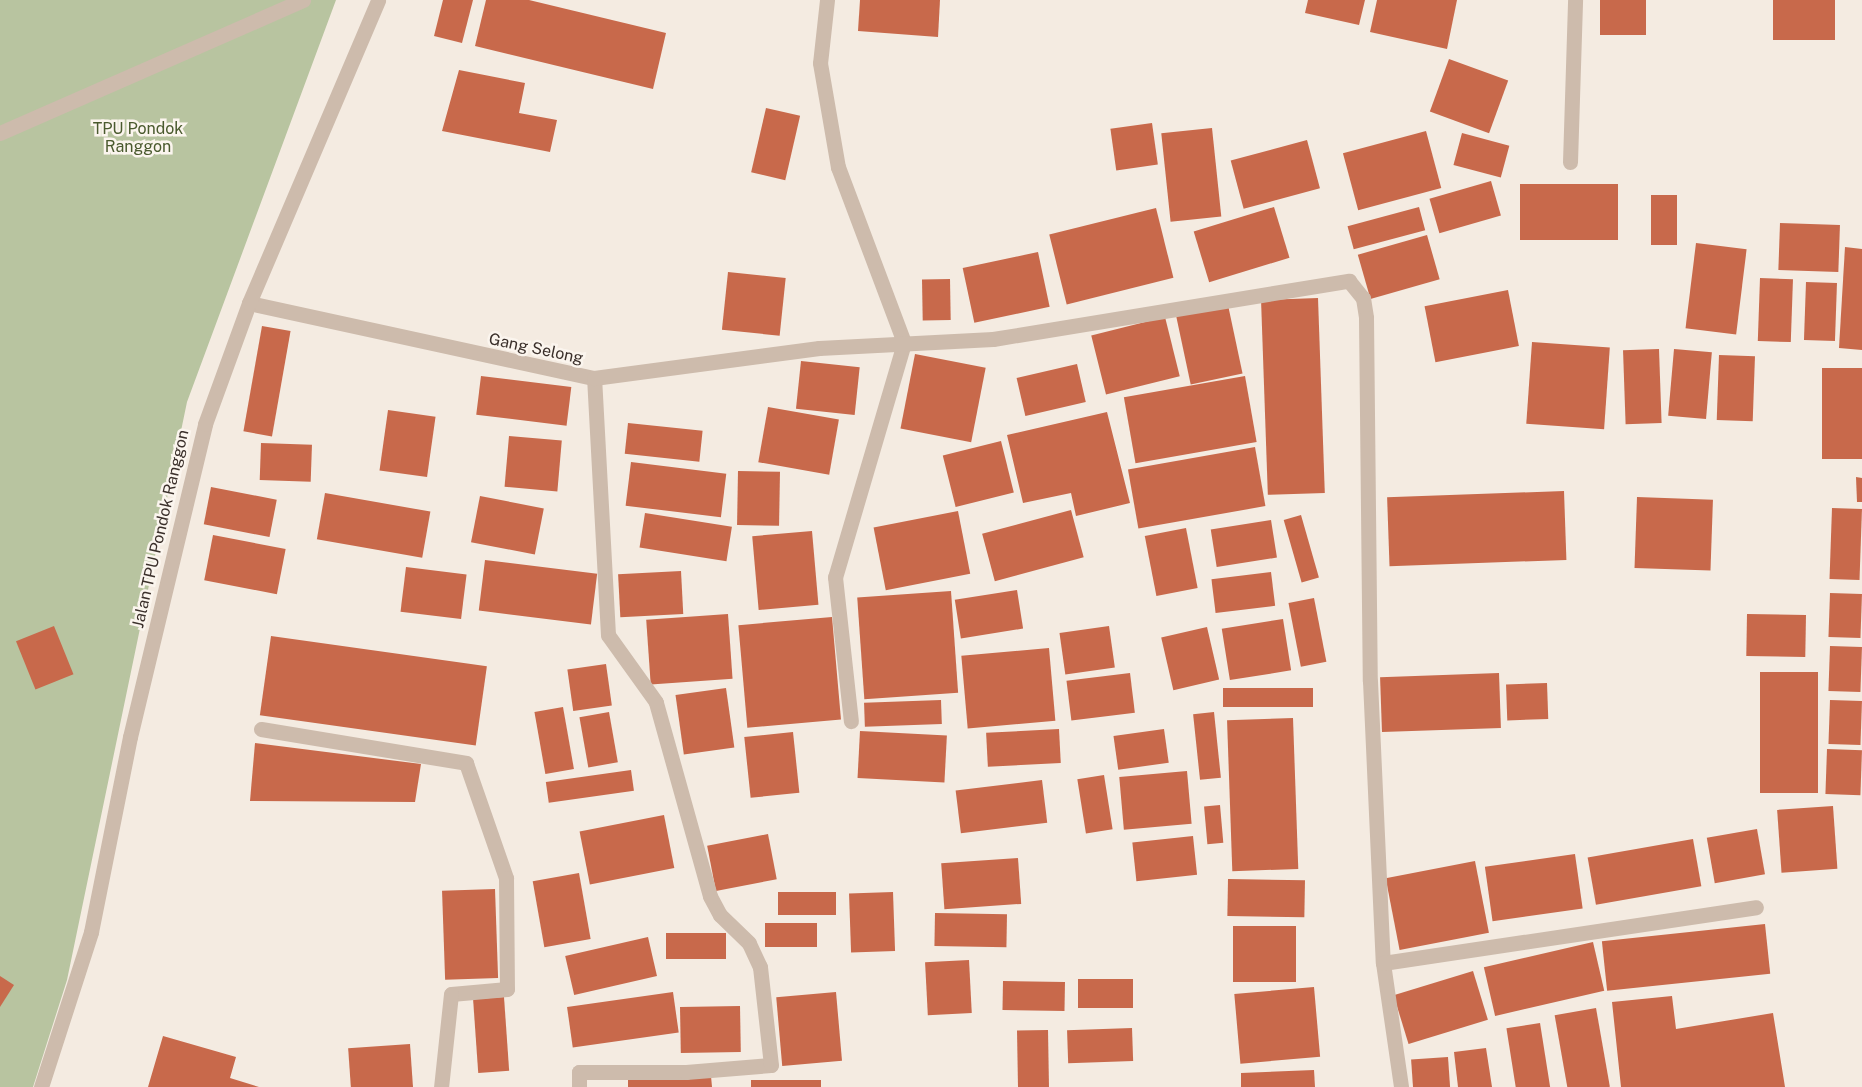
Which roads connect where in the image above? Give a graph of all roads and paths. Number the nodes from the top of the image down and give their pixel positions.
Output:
1 (303, 0) edge
2 (378, 0) edge
3 (827, 0) edge
4 (1575, 0) edge
5 (0, 133) edge
6 (1570, 162) dead end
7 (249, 303) junction
8 (904, 343) junction
9 (594, 378) junction
10 (851, 721) dead end
11 (261, 729) dead end
12 (1756, 907) dead end
13 (1383, 963) junction
14 (41, 1087) edge
15 (441, 1087) edge
16 (579, 1087) edge
17 (1401, 1087) edge

1 - 5 street
2 - 7 street, Jalan TPU Pondok Ranggon
3 - 8 street
4 - 6 street
7 - 9 street, Gang Selong
7 - 14 street, Jalan TPU Pondok Ranggon
8 - 9 street, Gang Selong
8 - 10 street
8 - 13 street, Gang Selong
9 - 16 street
11 - 15 street
12 - 13 street
13 - 17 street

